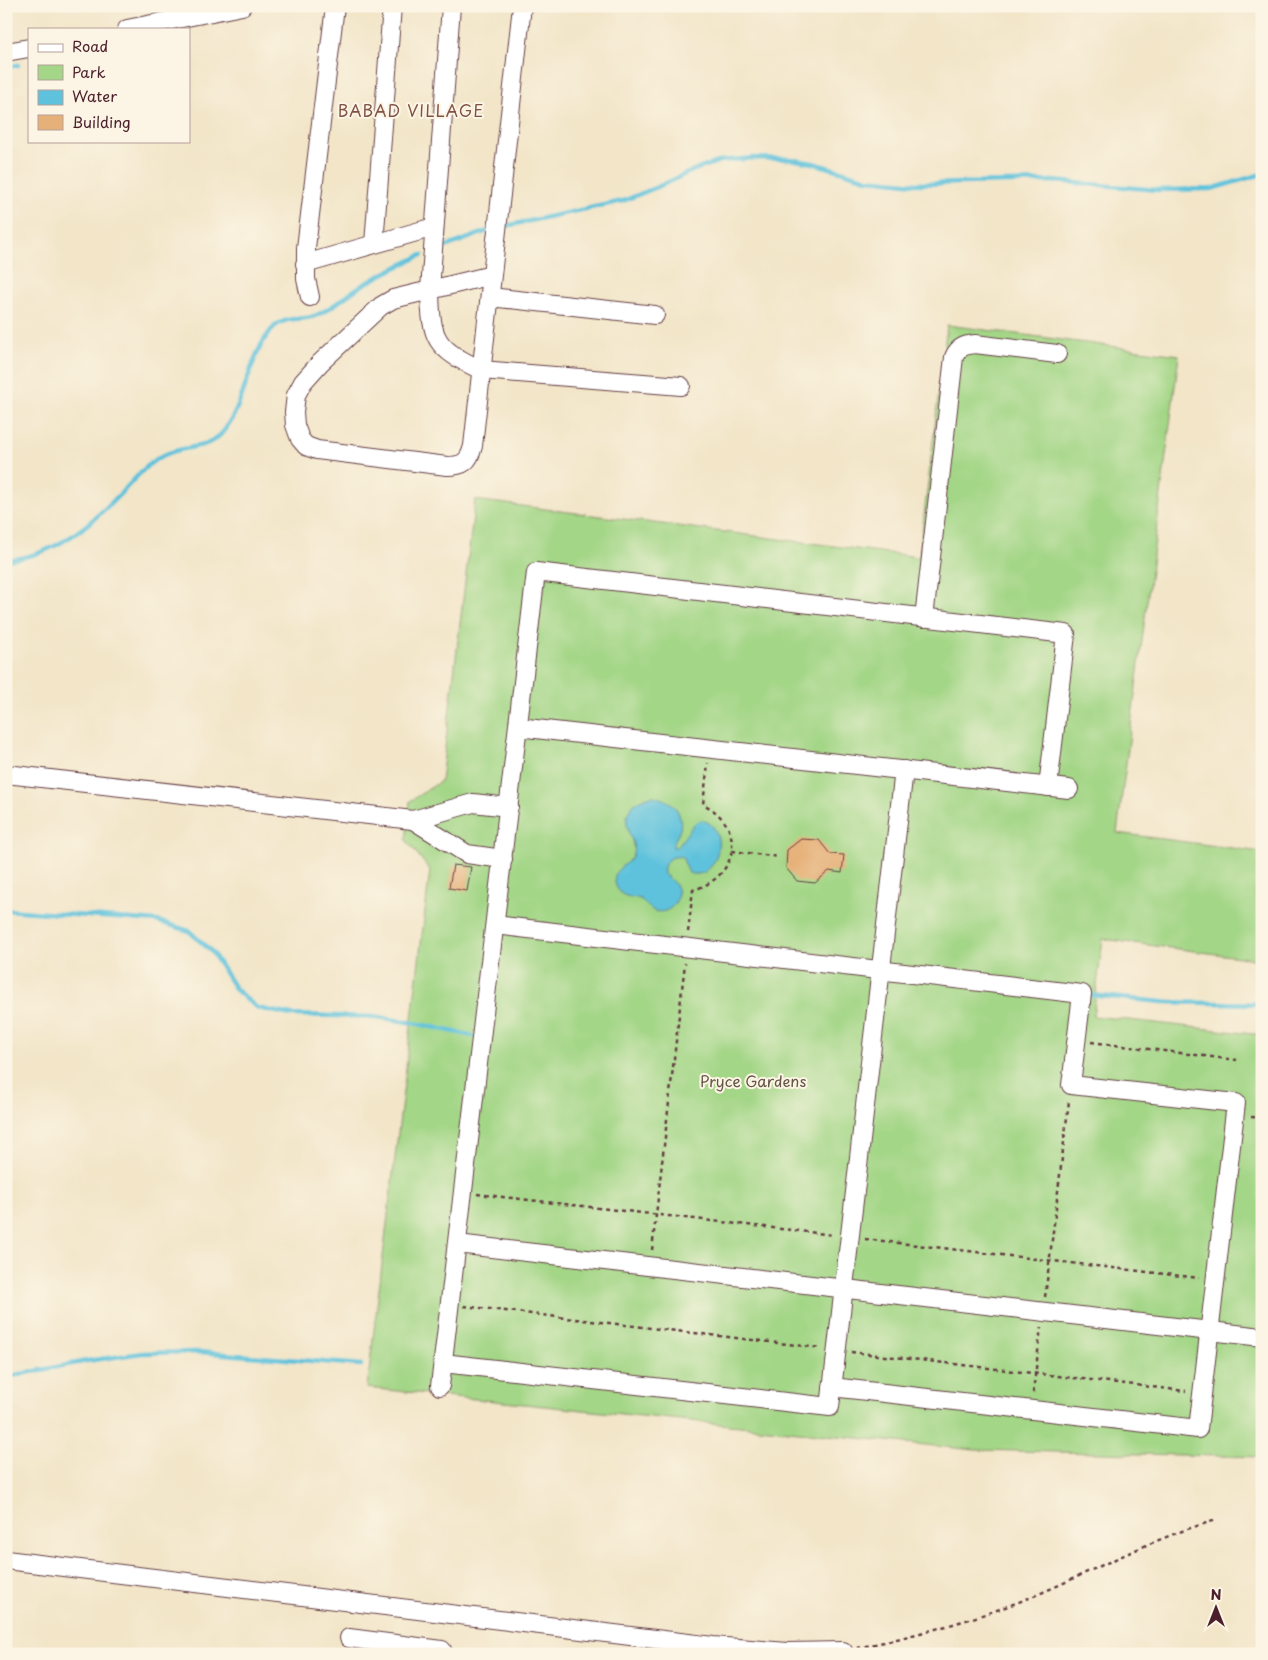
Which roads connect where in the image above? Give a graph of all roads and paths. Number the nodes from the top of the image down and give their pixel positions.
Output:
1 (242, 6) edge
2 (335, 6) edge
3 (392, 6) edge
4 (451, 6) edge
5 (522, 6) edge
6 (132, 28) edge
7 (28, 48) edge
8 (6, 52) edge
9 (434, 227) junction
10 (374, 244) junction
11 (306, 264) junction
12 (492, 275) junction
13 (430, 290) junction
14 (310, 297) dead end
15 (490, 297) junction
16 (655, 315) dead end
17 (1058, 354) dead end
18 (481, 370) junction
19 (681, 386) dead end
20 (924, 618) junction
21 (518, 727) junction
22 (709, 749) junction
23 (904, 770) junction
24 (6, 774) edge
25 (1048, 786) junction
26 (1069, 789) dead end
27 (509, 807) junction
28 (413, 820) junction
29 (732, 851) junction
30 (780, 856) dead end
31 (503, 858) junction
32 (495, 925) junction
33 (686, 947) junction
34 (881, 970) junction
35 (1077, 1040) junction
36 (1237, 1060) dead end
37 (1071, 1085) junction
38 (457, 1244) junction
39 (650, 1267) junction
40 (844, 1289) junction
41 (1043, 1312) junction
42 (1209, 1331) junction
43 (1262, 1337) edge
44 (443, 1362) junction
45 (440, 1386) dead end
46 (832, 1387) junction
47 (1031, 1410) junction
48 (1217, 1520) dead end
49 (6, 1560) edge
50 (350, 1638) dead end
51 (843, 1651) joint
52 (441, 1652) edge
53 (478, 1654) edge

1 - 6 street
2 - 11 street
3 - 10 street
4 - 9 street
5 - 12 street
7 - 8 street
9 - 10 street
9 - 13 street
10 - 11 street
11 - 14 street
12 - 13 street
12 - 15 street
13 - 18 street
13 - 18 street
15 - 16 street
15 - 18 street
17 - 20 street
18 - 19 street
20 - 21 street
20 - 25 street
21 - 22 street
21 - 27 street
22 - 23 street
22 - 29 path
23 - 25 street
23 - 34 street
24 - 28 street
25 - 26 street
27 - 28 street
27 - 31 street
28 - 31 street
29 - 30 path
29 - 33 path
31 - 32 street
32 - 33 street
32 - 38 street
33 - 34 street
33 - 39 path
34 - 35 street
34 - 40 street
35 - 36 path
35 - 37 street
37 - 41 path
37 - 42 street
38 - 39 street
38 - 44 street
39 - 40 street
40 - 41 street
40 - 46 street
41 - 42 street
41 - 47 path
42 - 43 street
42 - 47 street
44 - 45 street
44 - 46 street
46 - 47 street
48 - 51 path
49 - 51 street
50 - 52 street
52 - 53 path

